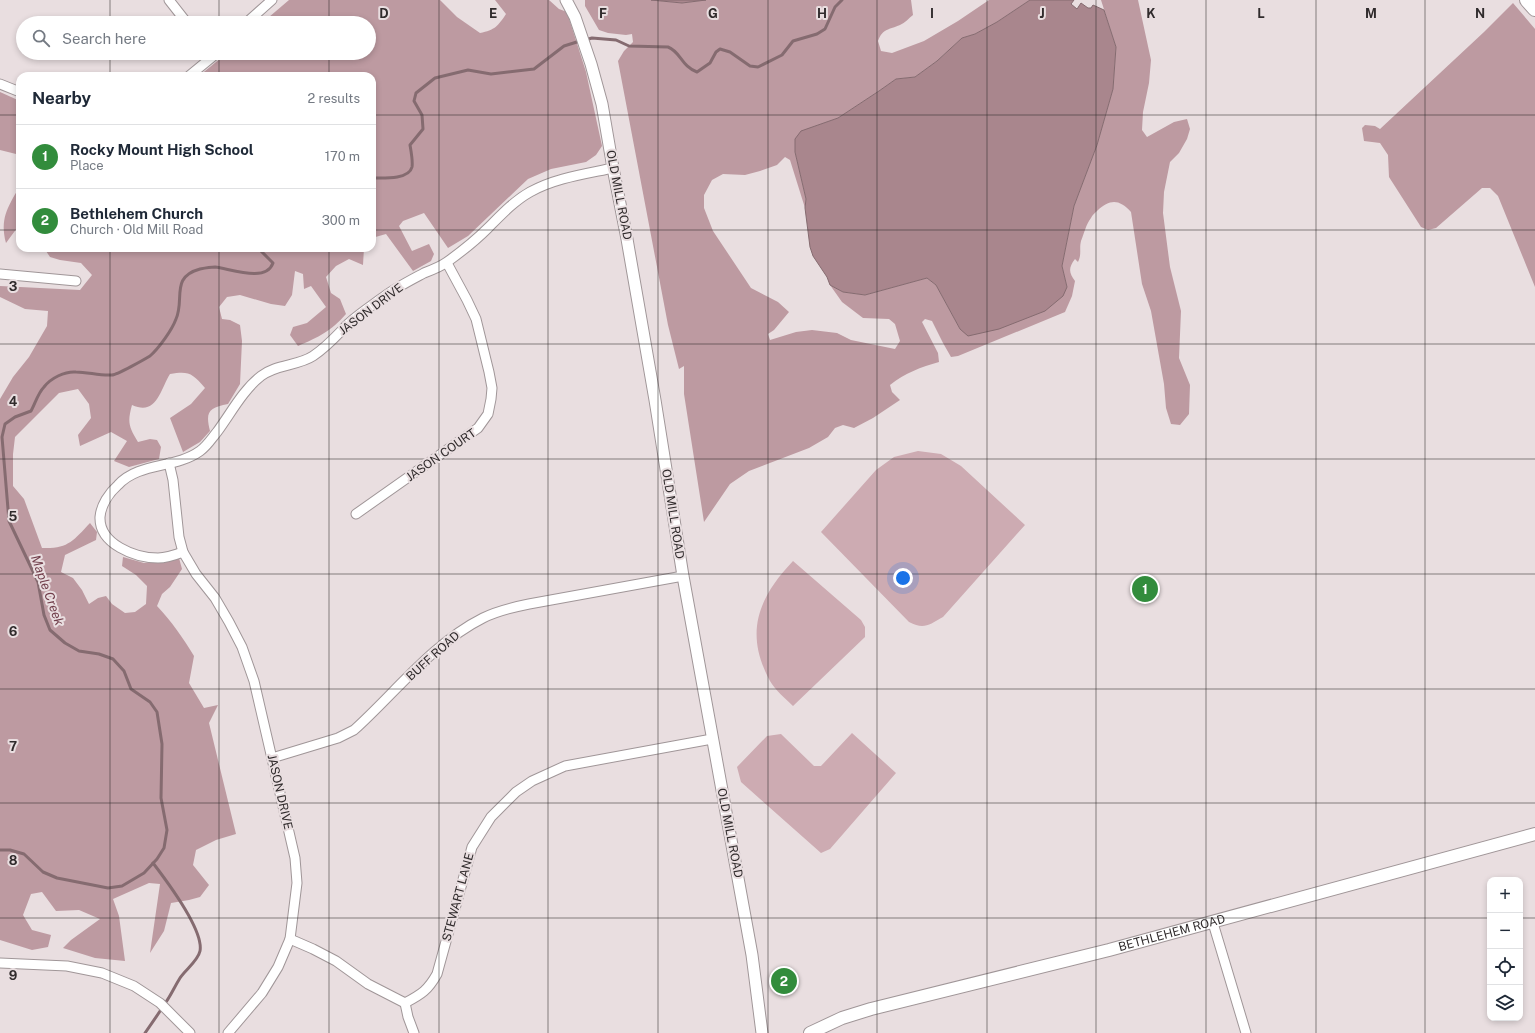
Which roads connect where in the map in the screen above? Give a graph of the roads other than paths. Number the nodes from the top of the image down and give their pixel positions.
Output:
1 (169, 0) edge
2 (272, 0) edge
3 (566, 0) edge
4 (1527, 0) edge
5 (1535, 9) edge
6 (182, 16) edge
7 (254, 16) edge
8 (208, 60) edge
9 (194, 72) edge
10 (0, 84) edge
11 (16, 90) edge
12 (613, 168) junction
13 (447, 262) junction
14 (0, 274) edge
15 (76, 281) dead end
16 (170, 463) junction
17 (356, 514) dead end
18 (183, 552) junction
19 (683, 576) junction
20 (712, 739) junction
21 (272, 758) junction
22 (1535, 834) edge
23 (1213, 923) junction
24 (290, 940) junction
25 (0, 963) edge
26 (405, 1003) junction
27 (190, 1033) edge
28 (228, 1033) edge
29 (414, 1033) edge
30 (762, 1033) edge
31 (810, 1033) edge
32 (1246, 1033) edge

1 - 6 street
2 - 7 street
3 - 12 street, OLD MILL ROAD
4 - 5 highway
8 - 9 street
10 - 11 street
12 - 13 street, JASON DRIVE
12 - 19 street, OLD MILL ROAD
13 - 16 street, JASON DRIVE
13 - 17 street, JASON COURT
14 - 15 street
16 - 18 street, JASON DRIVE
16 - 18 street, JASON DRIVE
18 - 21 street, JASON DRIVE
19 - 20 street, OLD MILL ROAD
19 - 21 street, BUFF ROAD
20 - 26 street, STEWART LANE
20 - 30 street, OLD MILL ROAD
21 - 24 street, JASON DRIVE
22 - 23 main road, BETHLEHEM ROAD
23 - 31 main road, BETHLEHEM ROAD
23 - 32 street
24 - 26 street
24 - 28 street, JASON DRIVE
25 - 27 street
26 - 29 street

